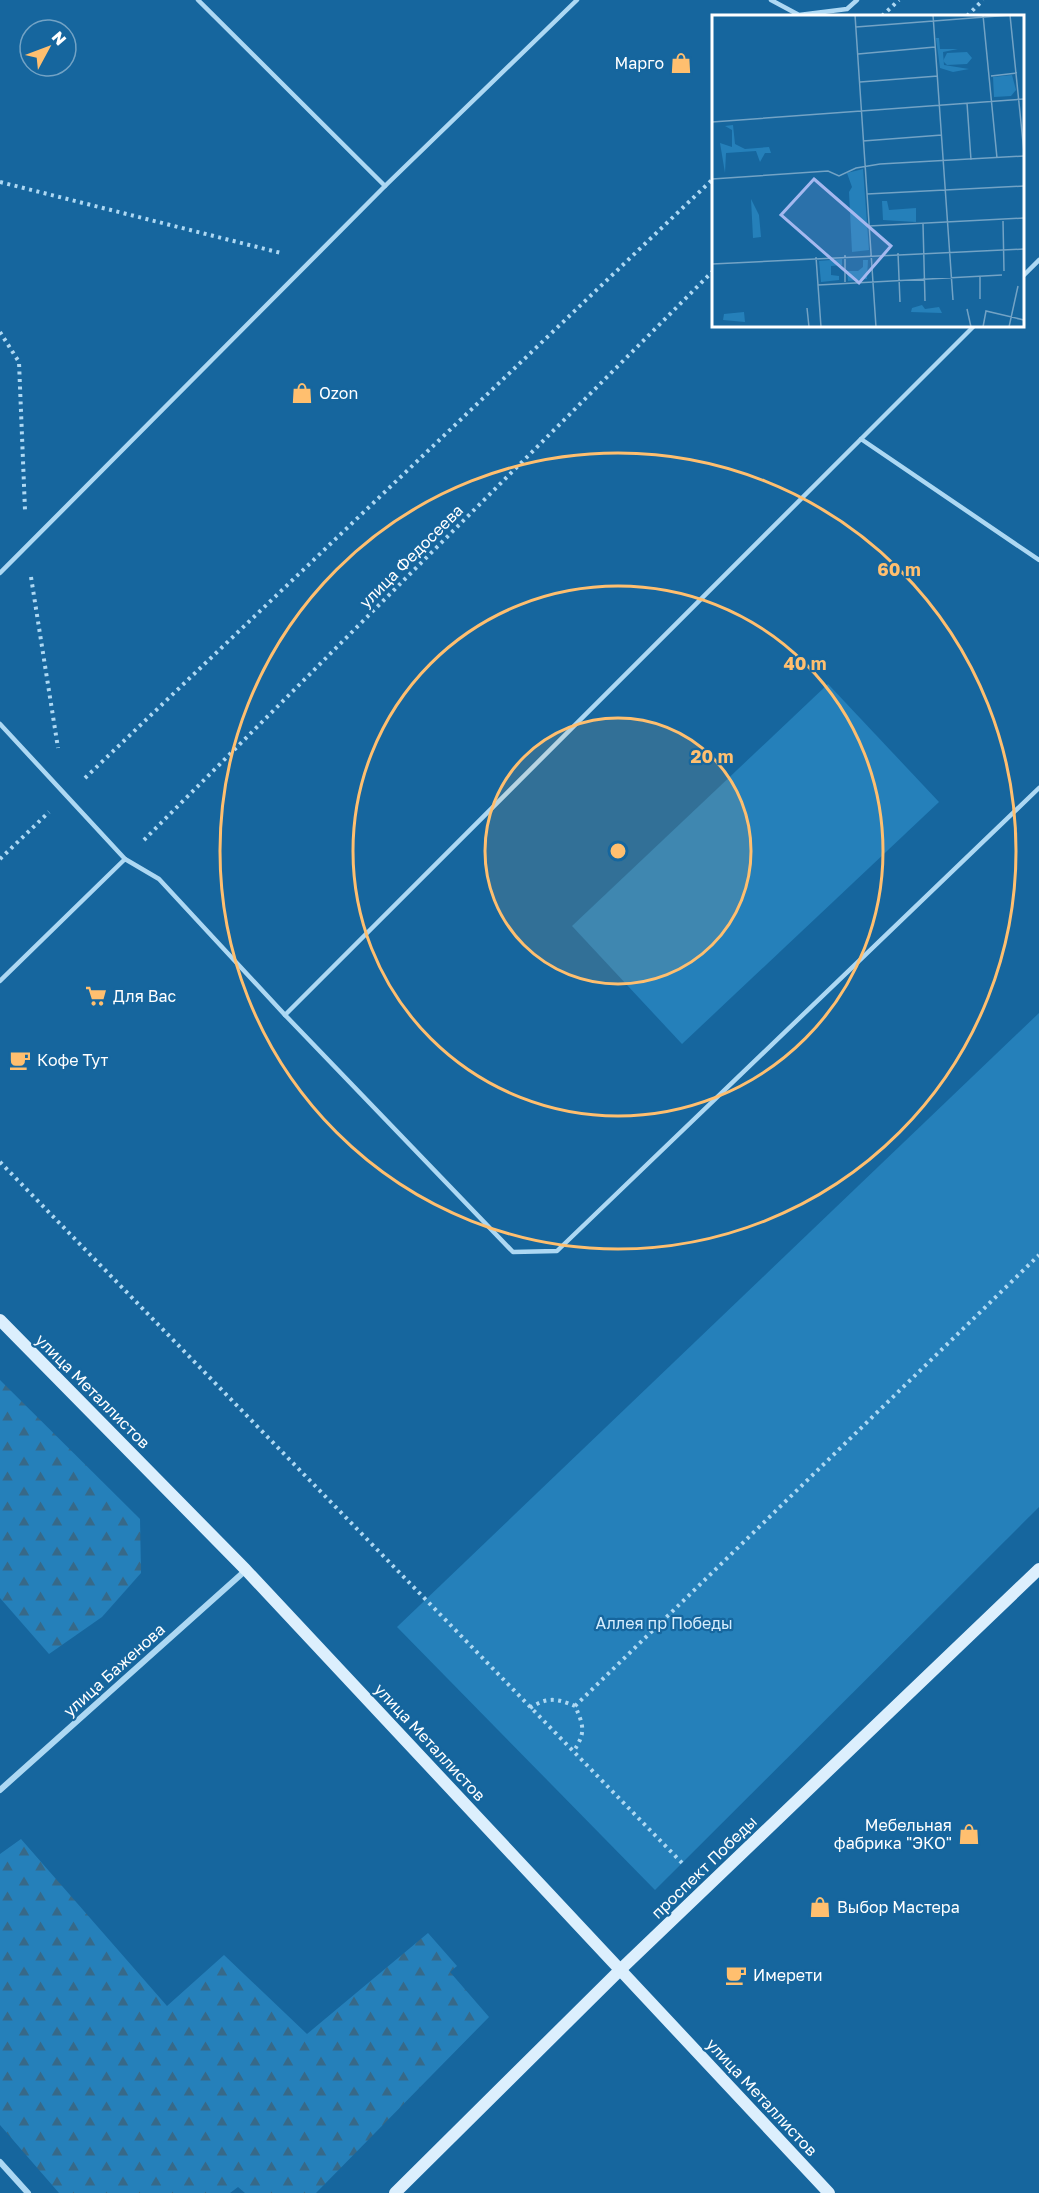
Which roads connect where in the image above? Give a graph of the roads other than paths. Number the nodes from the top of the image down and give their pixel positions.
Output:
1 (198, 0) edge
2 (577, 0) edge
3 (771, 0) edge
4 (857, 0) edge
5 (385, 186) junction
6 (1039, 260) edge
7 (1024, 276) edge
8 (973, 327) edge
9 (861, 439) junction
10 (1039, 560) edge
11 (0, 573) edge
12 (0, 724) edge
13 (1039, 788) edge
14 (125, 859) junction
15 (0, 981) edge
16 (285, 1015) junction
17 (0, 1320) edge
18 (1039, 1569) edge
19 (246, 1570) junction
20 (0, 1790) edge
21 (621, 1969) junction
22 (0, 2162) edge
23 (28, 2193) edge
24 (395, 2193) edge
25 (829, 2193) edge

1 - 5 lane
2 - 5 lane
3 - 4 lane
5 - 11 lane
6 - 7 lane
8 - 9 lane
9 - 10 lane
9 - 16 lane
12 - 14 lane
13 - 16 lane
14 - 15 lane
14 - 16 lane
17 - 19 street, улица Металлистов
18 - 21 street, проспект Победы
19 - 20 street, улица Баженова
19 - 21 street, улица Металлистов
21 - 24 street, проспект Победы
21 - 25 street, улица Металлистов
22 - 23 street

